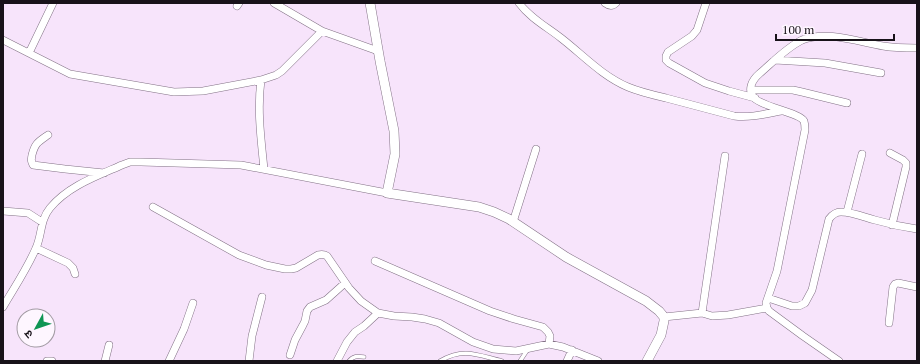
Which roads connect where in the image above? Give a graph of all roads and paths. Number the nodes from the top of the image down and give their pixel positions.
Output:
1 (53, 3) edge
2 (274, 3) edge
3 (370, 3) edge
4 (519, 3) edge
5 (605, 3) edge
6 (616, 3) edge
7 (706, 3) edge
8 (322, 31) junction
9 (3, 40) edge
10 (917, 48) edge
11 (378, 51) junction
12 (29, 53) junction
13 (775, 60) junction
14 (881, 74) dead end
15 (261, 80) junction
16 (751, 90) junction
17 (755, 98) junction
18 (847, 103) dead end
19 (781, 111) junction
20 (48, 135) dead end
21 (536, 149) dead end
22 (890, 153) dead end
23 (862, 154) dead end
24 (726, 156) dead end
25 (264, 169) junction
26 (104, 173) junction
27 (387, 193) junction
28 (153, 207) dead end
29 (3, 211) edge
30 (847, 212) junction
31 (42, 222) junction
32 (513, 222) junction
33 (892, 224) junction
34 (917, 229) edge
35 (36, 248) junction
36 (375, 261) dead end
37 (75, 274) dead end
38 (345, 283) junction
39 (917, 287) edge
40 (262, 297) dead end
41 (768, 298) junction
42 (193, 303) dead end
43 (3, 307) edge
44 (767, 308) junction
45 (378, 313) junction
46 (702, 313) junction
47 (664, 317) junction
48 (889, 323) dead end
49 (549, 344) junction
50 (109, 345) dead end
51 (529, 348) junction
52 (572, 350) junction
53 (290, 355) dead end
54 (364, 357) dead end
55 (48, 361) edge
56 (52, 361) edge
57 (105, 361) edge
58 (169, 361) edge
59 (249, 361) edge
60 (337, 361) edge
61 (349, 361) edge
62 (440, 361) edge
63 (502, 361) edge
64 (520, 361) edge
65 (567, 361) edge
66 (598, 361) edge
67 (647, 361) edge
68 (839, 361) edge

1 - 12 street
2 - 8 street
3 - 11 street
4 - 19 street
5 - 6 street
7 - 17 street
8 - 11 street
8 - 15 street
9 - 12 street
10 - 13 street
11 - 27 street
12 - 15 street
13 - 14 street
13 - 16 street
15 - 25 street
16 - 17 street
16 - 18 street
17 - 19 street
19 - 41 street
20 - 26 street
21 - 32 street
22 - 33 street
23 - 30 street
24 - 46 street
25 - 26 street
25 - 27 street
26 - 31 street
27 - 32 street
28 - 38 street
29 - 31 street
30 - 33 street
30 - 41 street
31 - 35 street
32 - 47 street
33 - 34 street
35 - 37 street
35 - 43 street
36 - 49 street
38 - 45 street
38 - 53 street
39 - 48 street
40 - 59 street
41 - 44 street
42 - 58 street
44 - 46 street
44 - 68 street
45 - 51 street
45 - 60 street
46 - 47 street
47 - 67 street
49 - 51 street
49 - 52 street
50 - 57 street
51 - 64 lane
52 - 65 street
52 - 66 street
54 - 61 lane
55 - 56 street
62 - 63 lane

